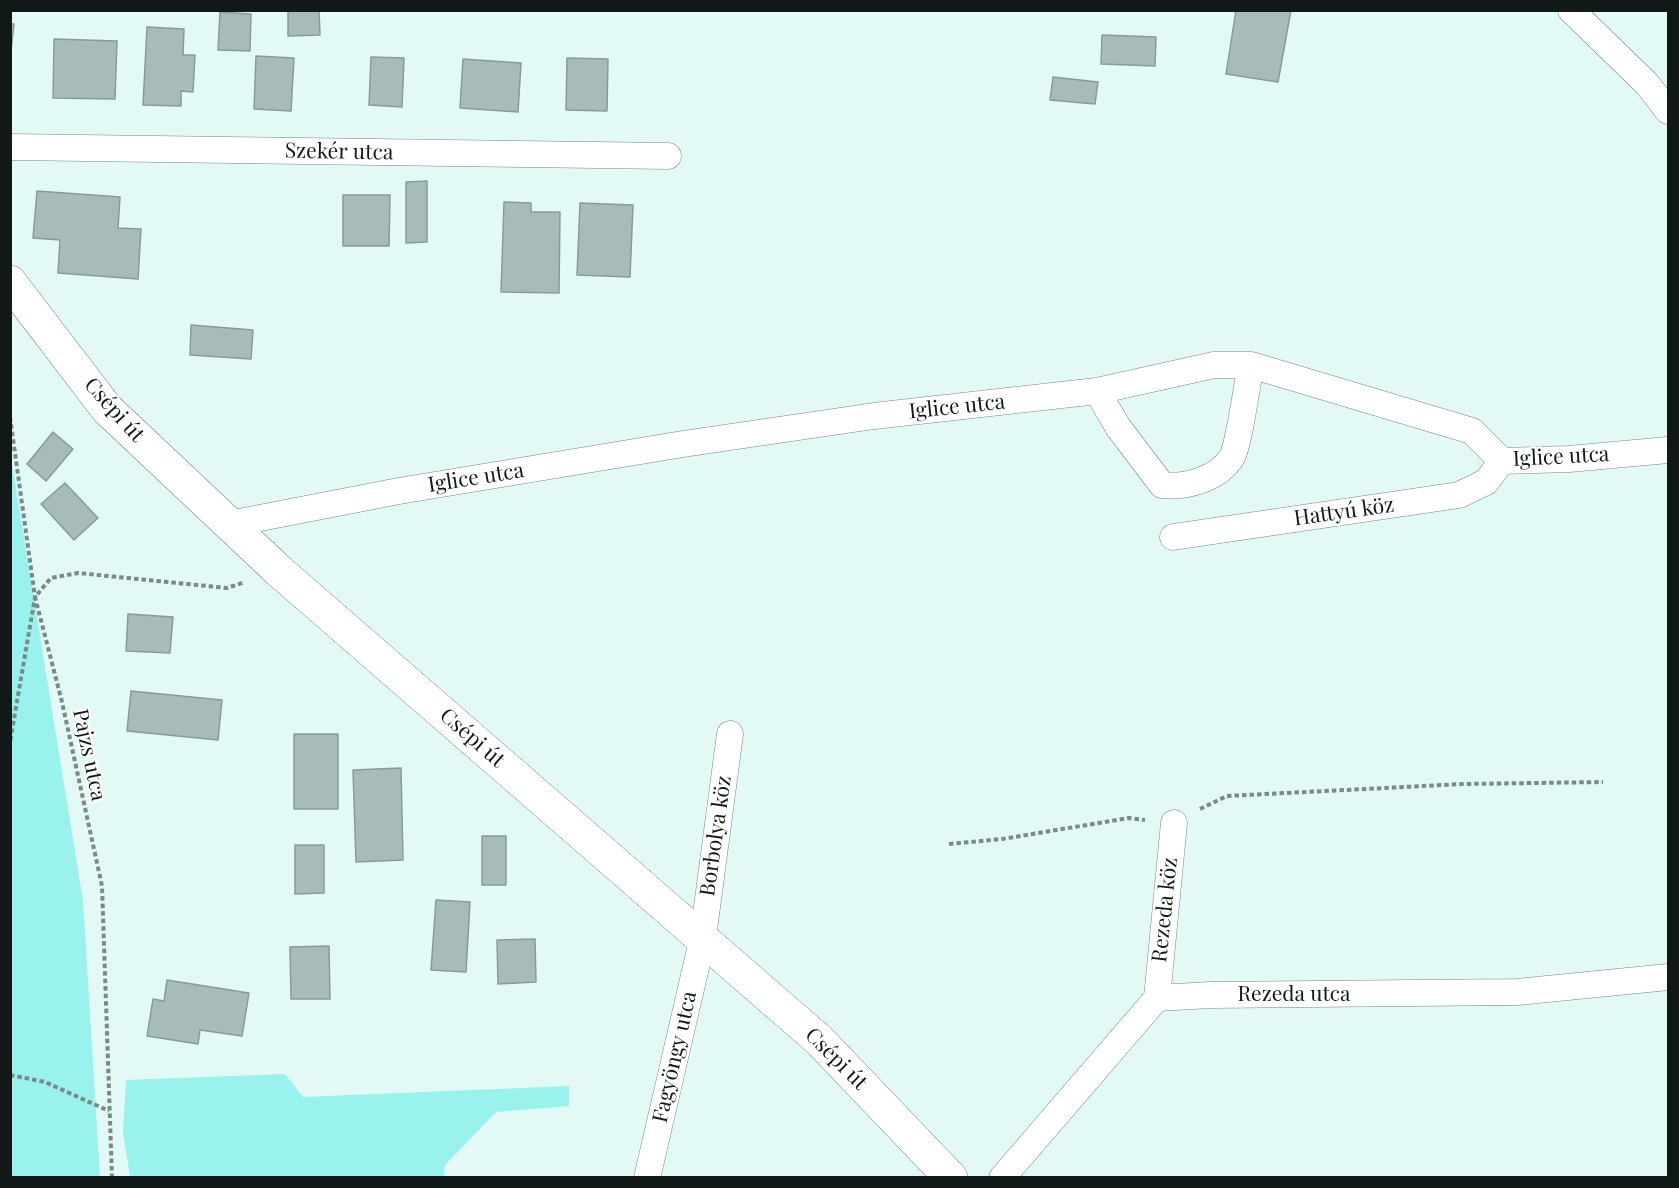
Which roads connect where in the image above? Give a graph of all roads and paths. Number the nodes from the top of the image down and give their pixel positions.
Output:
1 (1571, 10) edge
2 (1658, 83) edge
3 (1668, 111) edge
4 (10, 147) edge
5 (668, 156) dead end
6 (10, 282) edge
7 (1251, 366) junction
8 (1097, 391) junction
9 (10, 417) edge
10 (1668, 450) edge
11 (1502, 460) junction
12 (229, 524) junction
13 (1173, 537) dead end
14 (279, 571) junction
15 (35, 597) junction
16 (730, 734) dead end
17 (10, 742) edge
18 (1604, 782) dead end
19 (1174, 823) junction
20 (949, 844) dead end
21 (703, 937) junction
22 (1668, 977) edge
23 (1157, 998) junction
24 (10, 1075) edge
25 (109, 1111) junction
26 (112, 1178) edge
27 (647, 1178) edge
28 (951, 1178) edge
29 (1002, 1178) edge

1 - 2 street
2 - 3 street
4 - 5 street, Szekér utca
6 - 12 street, Csépi út
7 - 8 street, Iglice utca
7 - 8 street
7 - 11 street, Iglice utca
8 - 12 street, Iglice utca
9 - 15 path
10 - 11 street, Iglice utca
11 - 13 street, Hattyú köz
12 - 14 street, Csépi út
14 - 15 path
14 - 21 street, Csépi út
15 - 17 path
15 - 25 path, Pajzs utca
16 - 21 street, Borbolya köz
18 - 19 path
19 - 20 path
19 - 23 street, Rezeda köz
21 - 27 street, Fagyöngy utca
21 - 28 street, Csépi út
22 - 23 street, Rezeda utca
23 - 29 street
24 - 25 path
25 - 26 path, Pajzs utca

